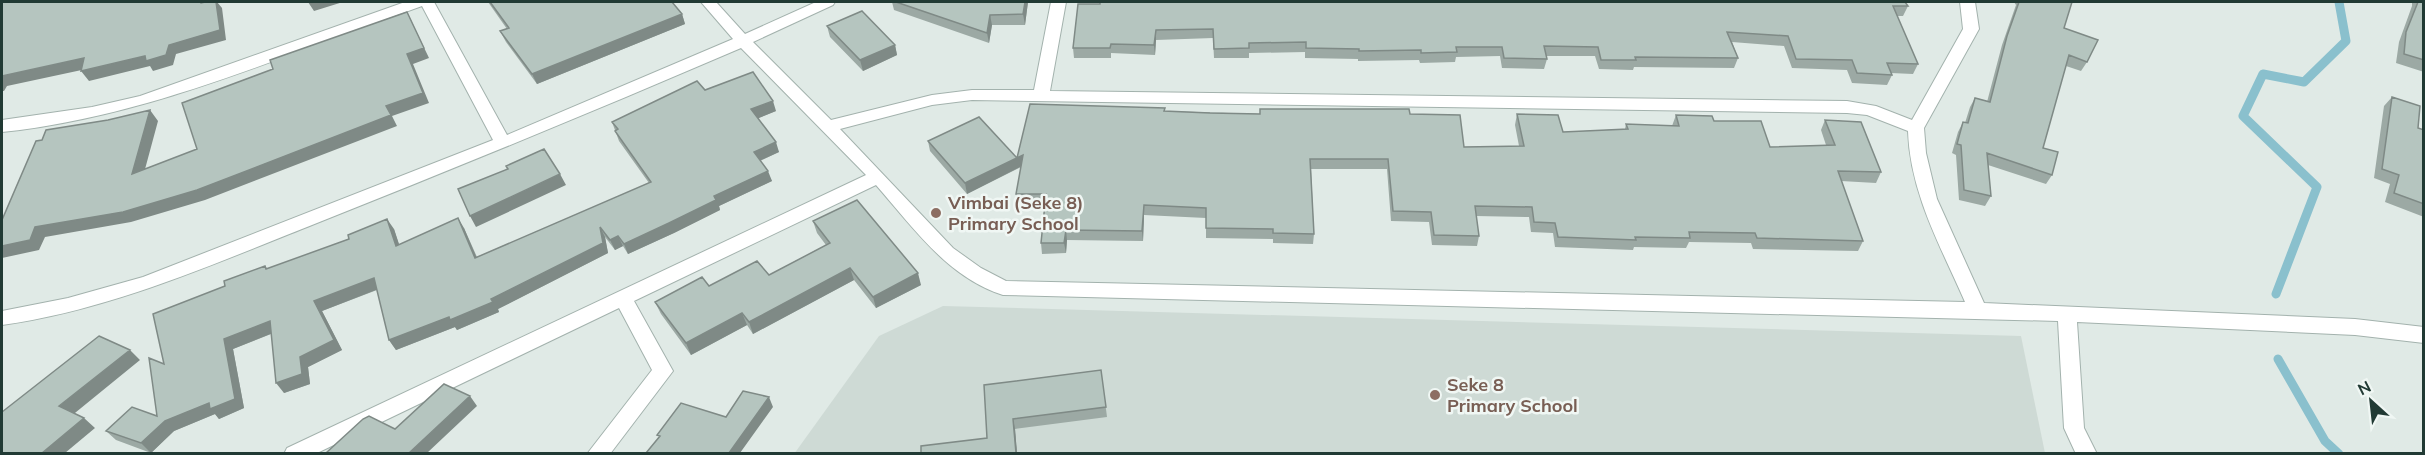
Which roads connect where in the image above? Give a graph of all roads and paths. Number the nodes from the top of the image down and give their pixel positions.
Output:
1 (418, 2) edge
2 (427, 2) edge
3 (708, 2) edge
4 (828, 2) edge
5 (1059, 2) edge
6 (1968, 2) edge
7 (743, 42) junction
8 (1041, 96) junction
9 (2, 126) edge
10 (828, 126) junction
11 (1916, 128) junction
12 (503, 142) junction
13 (878, 177) junction
14 (622, 297) junction
15 (1978, 310) junction
16 (2067, 314) junction
17 (2, 318) edge
18 (2424, 335) edge
19 (294, 453) edge
20 (597, 453) edge
21 (2087, 453) edge

1 - 9 street
2 - 12 street
3 - 7 street
4 - 7 street
5 - 8 street
6 - 11 street
7 - 10 street
7 - 12 street
8 - 10 street
8 - 11 street
10 - 13 street
11 - 15 street
12 - 17 street
13 - 14 street
13 - 15 street
14 - 19 street
14 - 20 street
15 - 16 street
16 - 18 street
16 - 21 street

